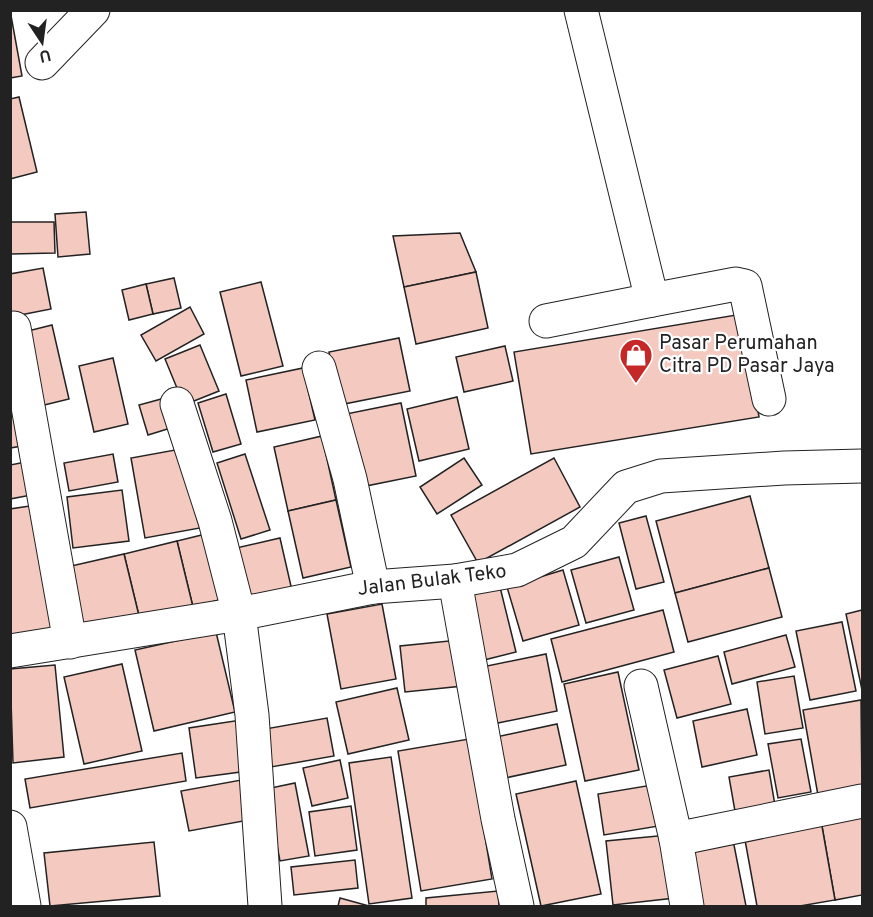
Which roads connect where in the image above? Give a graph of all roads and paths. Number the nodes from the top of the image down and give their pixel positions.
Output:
1 (93, 10) edge
2 (581, 10) edge
3 (42, 63) dead end
4 (652, 300) junction
5 (546, 321) dead end
6 (14, 328) dead end
7 (319, 368) dead end
8 (770, 399) dead end
9 (177, 404) dead end
10 (862, 466) edge
11 (454, 580) junction
12 (373, 587) junction
13 (239, 614) junction
14 (70, 642) junction
15 (10, 651) edge
16 (640, 686) dead end
17 (862, 801) edge
18 (10, 827) edge
19 (676, 839) junction
20 (24, 906) edge
21 (265, 906) edge
22 (517, 906) edge
23 (687, 906) edge

1 - 3 street
2 - 4 street
4 - 5 street
4 - 8 street
6 - 14 street
7 - 12 street
9 - 13 street
10 - 11 street, Jalan Bulak Teko
11 - 12 street, Jalan Bulak Teko
11 - 22 street
12 - 13 street, Jalan Bulak Teko
13 - 14 street, Jalan Bulak Teko
13 - 21 street
14 - 15 street, Jalan Bulak Teko
16 - 19 street
17 - 19 street
18 - 20 street
19 - 23 street

